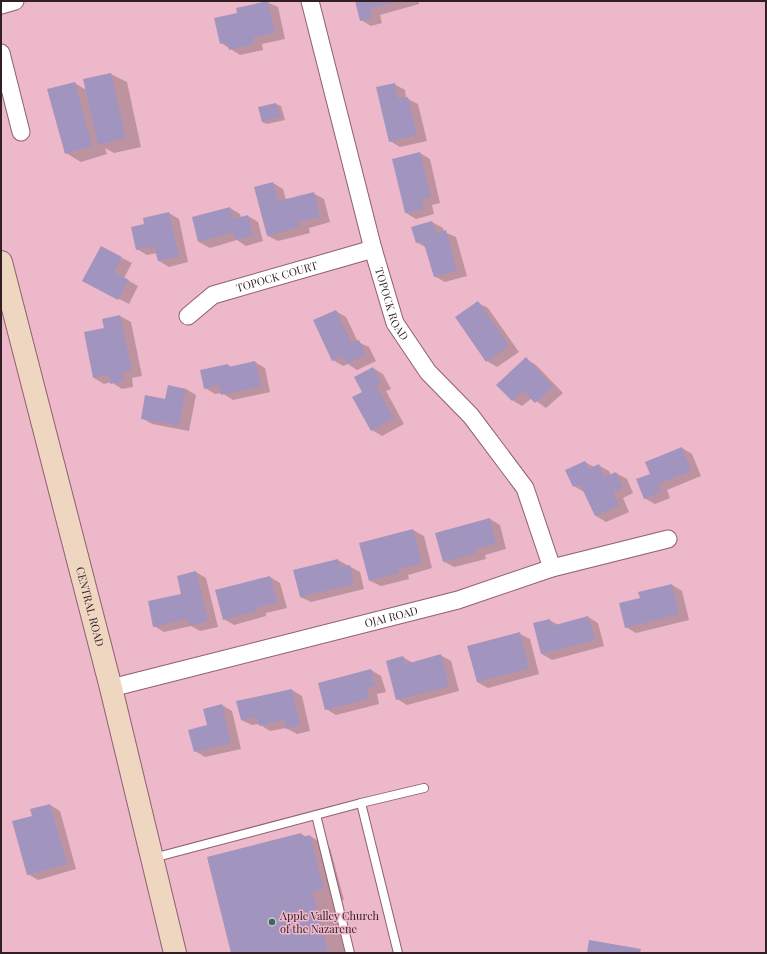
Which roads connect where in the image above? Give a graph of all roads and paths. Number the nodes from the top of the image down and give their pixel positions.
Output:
1 (16, 1) edge
2 (310, 1) edge
3 (1, 5) edge
4 (1, 53) edge
5 (21, 132) dead end
6 (372, 249) junction
7 (1, 262) edge
8 (188, 316) dead end
9 (668, 539) dead end
10 (552, 568) junction
11 (111, 688) junction
12 (424, 788) dead end
13 (360, 803) junction
14 (316, 815) junction
15 (152, 858) junction
16 (175, 953) edge
17 (350, 953) edge
18 (398, 953) edge

1 - 3 street
2 - 6 street, TOPOCK ROAD
4 - 5 street
6 - 8 street, TOPOCK COURT
6 - 10 street, TOPOCK ROAD
7 - 11 main road, CENTRAL ROAD
9 - 10 street, OJAI ROAD
10 - 11 street, OJAI ROAD
11 - 15 main road, CENTRAL ROAD
12 - 13 lane
13 - 14 lane
13 - 18 lane
14 - 15 lane
14 - 17 lane
15 - 16 main road, CENTRAL ROAD

